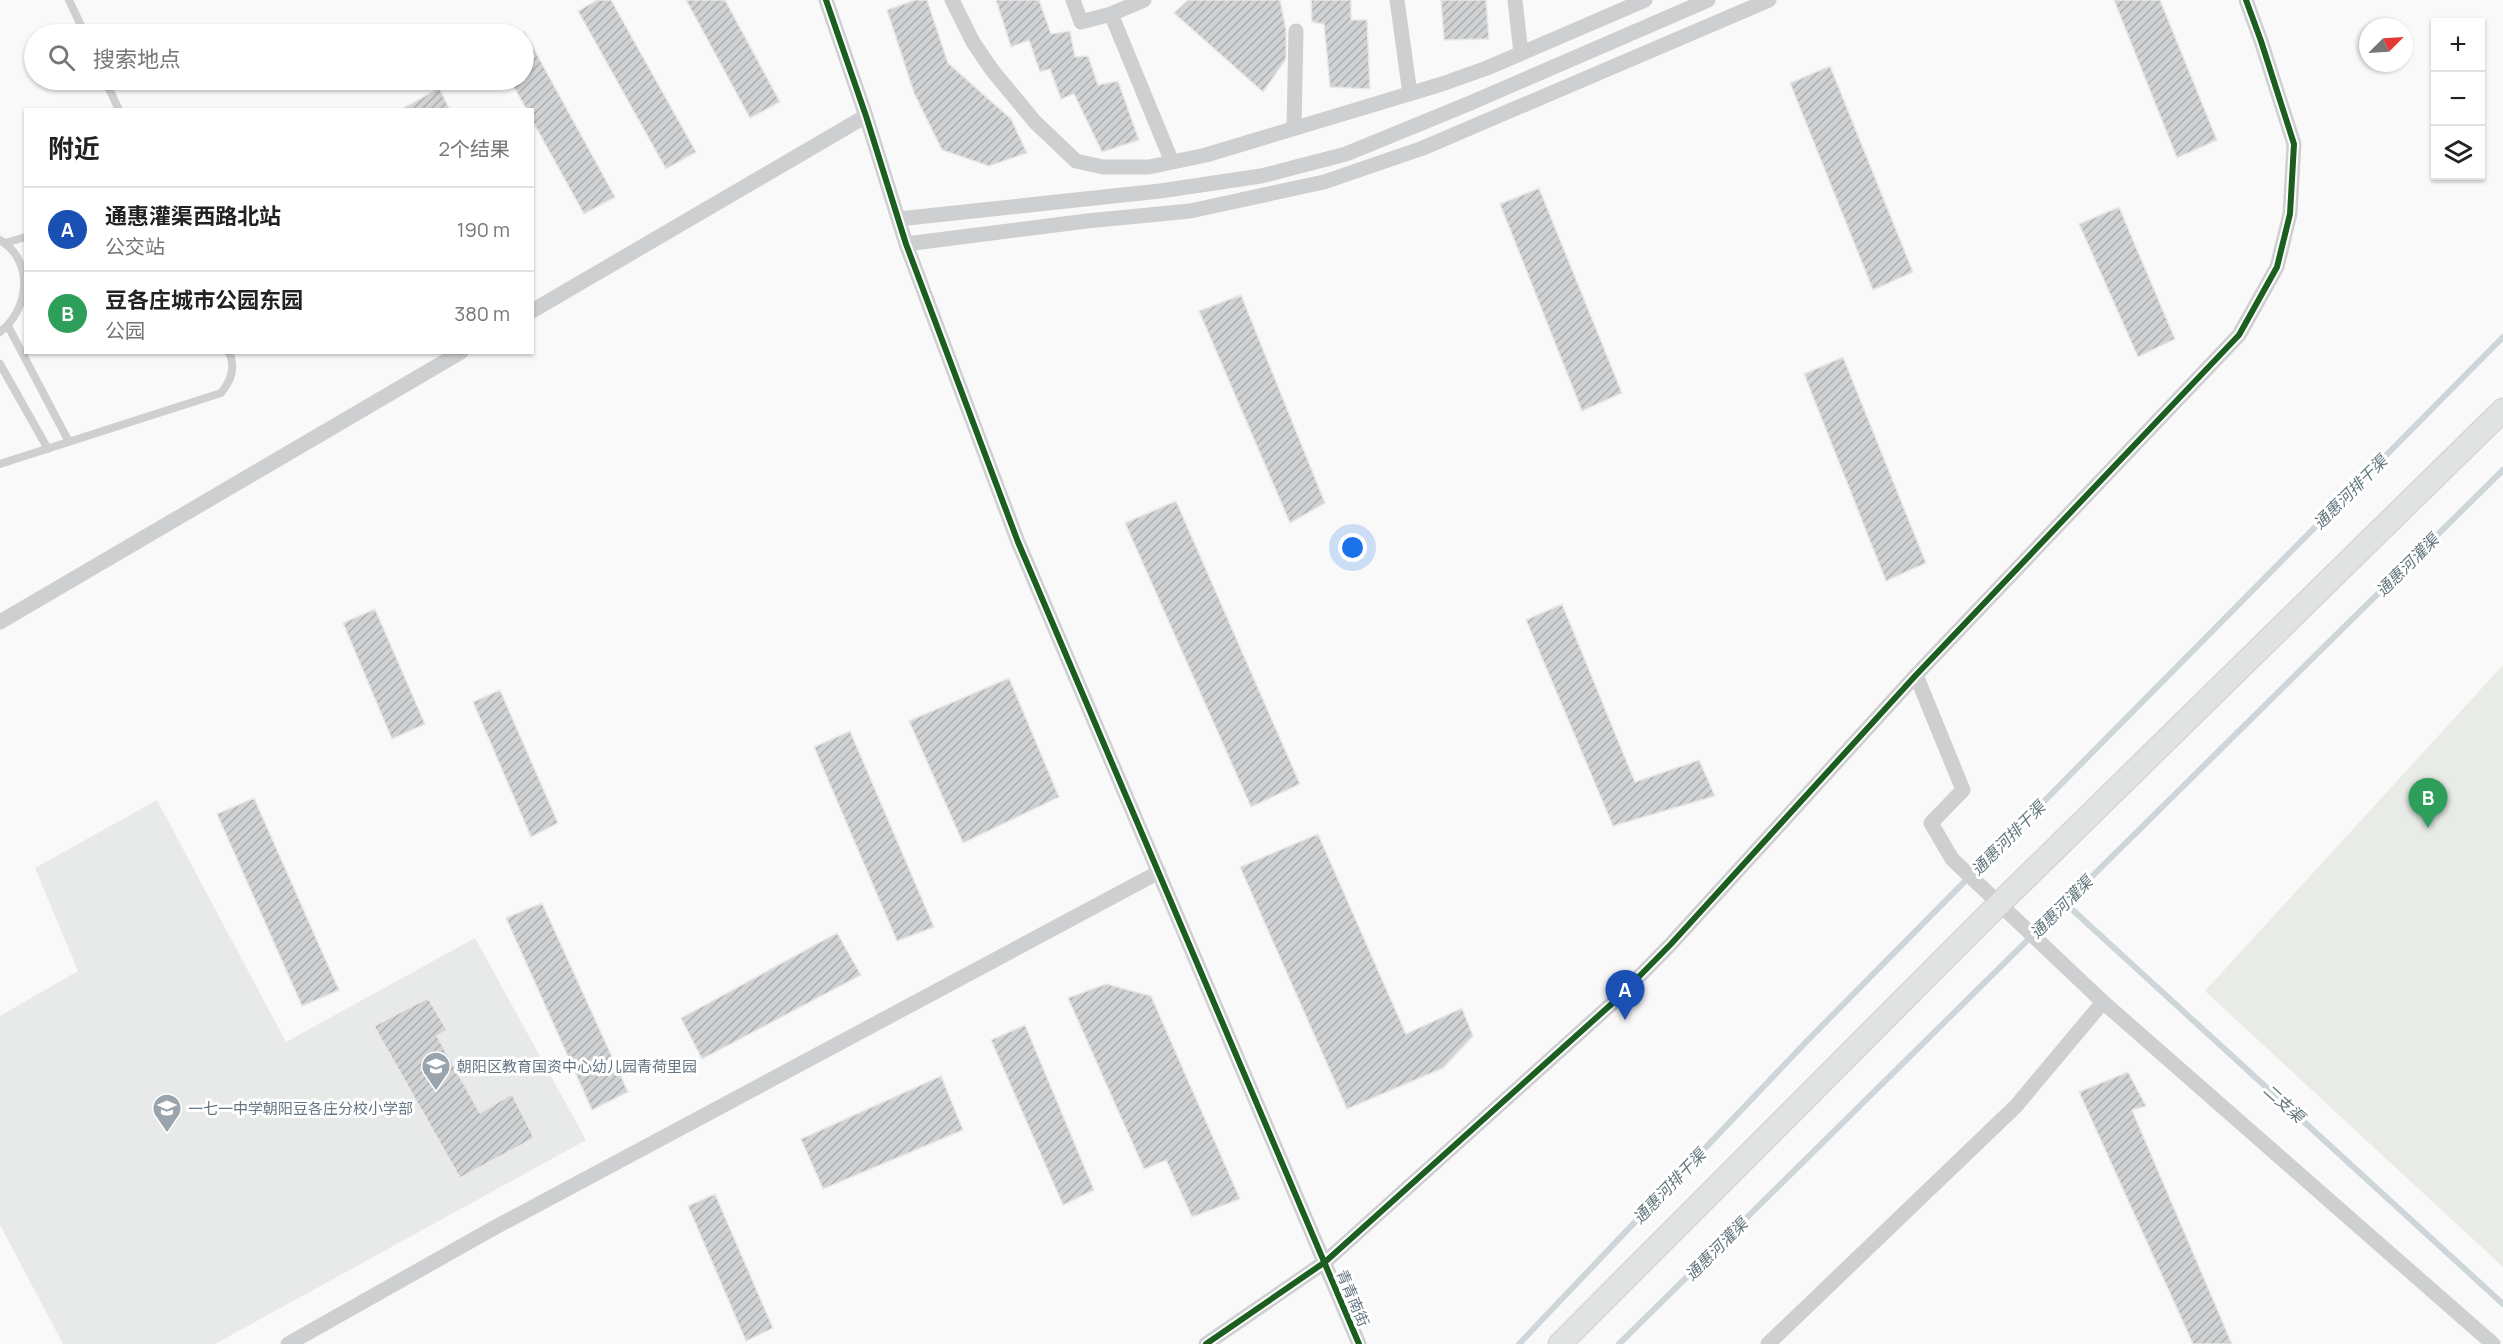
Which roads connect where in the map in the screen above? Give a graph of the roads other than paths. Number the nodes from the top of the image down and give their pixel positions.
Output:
1 (69, 0) edge
2 (826, 0) edge
3 (952, 0) edge
4 (1072, 0) edge
5 (1144, 0) edge
6 (1397, 0) edge
7 (1515, 0) edge
8 (1708, 0) edge
9 (1769, 0) edge
10 (2246, 0) edge
11 (1642, 1) edge
12 (1111, 14) junction
13 (80, 24) edge
14 (1296, 31) dead end
15 (1521, 53) junction
16 (110, 90) edge
17 (1410, 94) junction
18 (118, 108) edge
19 (866, 116) junction
20 (1294, 128) junction
21 (1172, 162) junction
22 (898, 219) junction
23 (24, 237) edge
24 (2, 242) edge
25 (906, 244) junction
26 (24, 275) edge
27 (24, 284) edge
28 (534, 310) edge
29 (8, 326) junction
30 (0, 332) edge
31 (230, 354) edge
32 (458, 354) edge
33 (0, 364) edge
34 (2503, 410) edge
35 (69, 442) junction
36 (48, 449) junction
37 (0, 464) edge
38 (0, 622) edge
39 (1917, 675) junction
40 (1159, 872) junction
41 (1999, 904) junction
42 (2103, 1002) junction
43 (1325, 1262) junction
44 (288, 1344) edge
45 (1206, 1344) edge
46 (1359, 1344) edge
47 (1560, 1344) edge
48 (1768, 1344) edge
49 (2493, 1344) edge

1 - 13 lane
2 - 19 street, 青青南街
3 - 21 street
4 - 12 street
5 - 12 street
6 - 17 street
7 - 15 street
8 - 22 street
9 - 25 street
10 - 39 street
11 - 15 street
12 - 21 street
14 - 20 street
15 - 17 street
16 - 18 lane
17 - 20 street
19 - 22 street, 青青南街
19 - 28 street
20 - 21 street
22 - 25 street, 青青南街
23 - 24 lane
24 - 26 lane
25 - 40 street, 青青南街
27 - 29 lane
29 - 30 lane
29 - 35 lane
31 - 35 lane
32 - 38 street
33 - 36 lane
34 - 41 street
35 - 36 lane
36 - 37 lane
39 - 41 street
39 - 43 street
40 - 43 street, 青青南街
40 - 44 street
41 - 42 street
41 - 47 street
42 - 48 street
42 - 49 street
43 - 45 street
43 - 46 street, 青青南街

